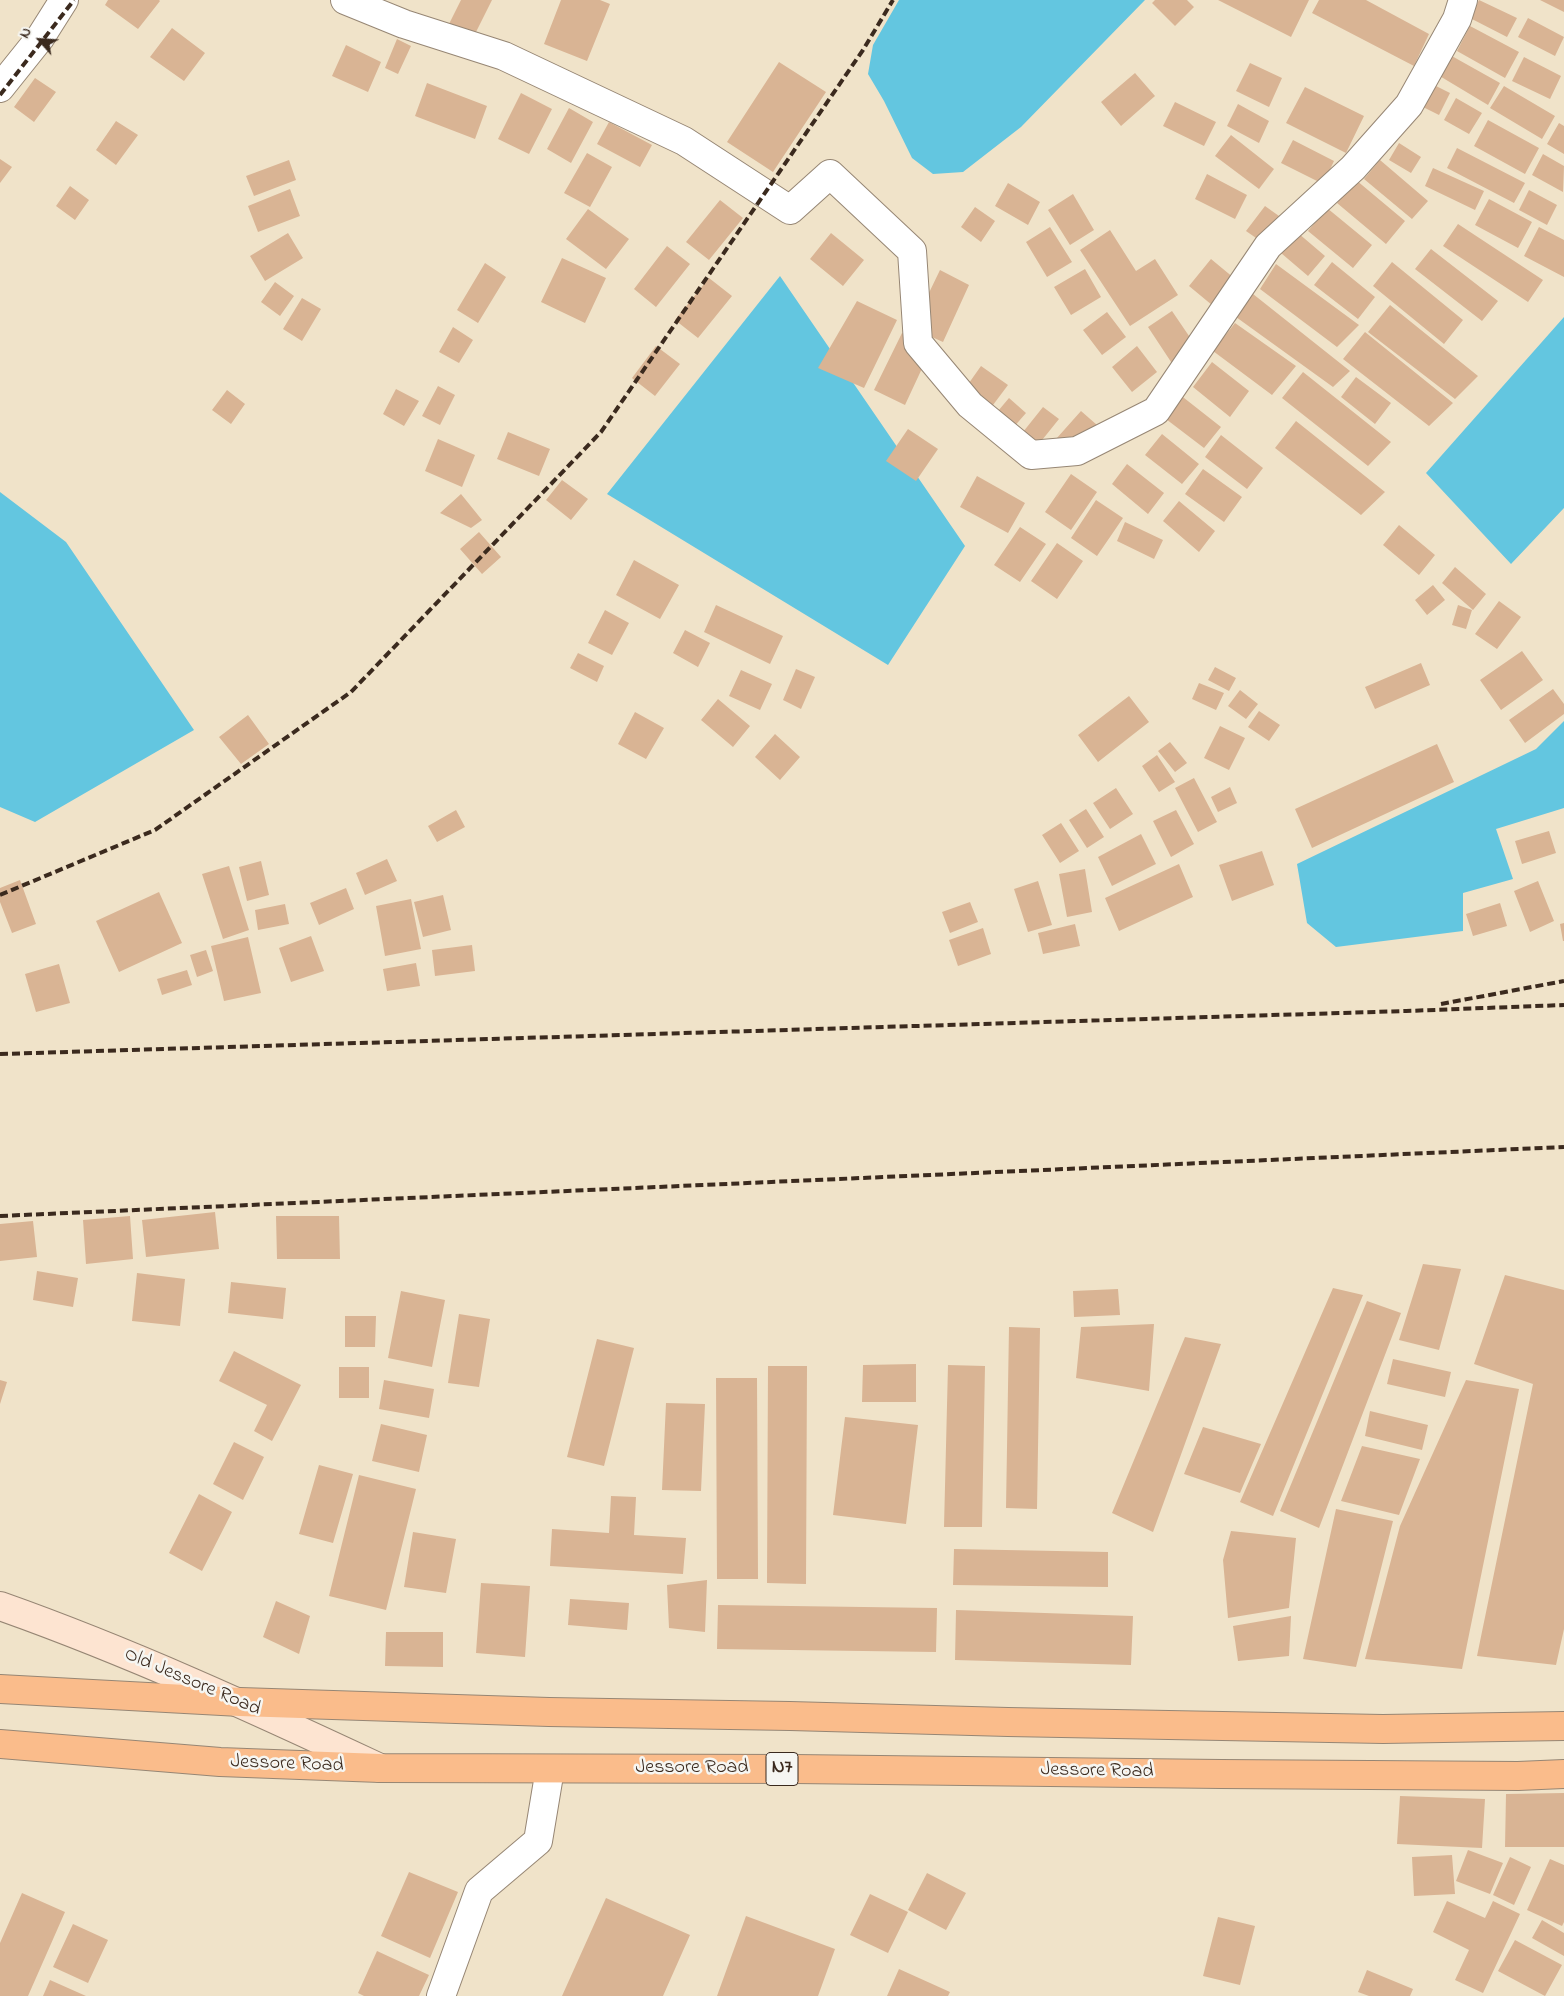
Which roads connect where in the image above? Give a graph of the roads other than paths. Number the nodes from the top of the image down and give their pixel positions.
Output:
1 (64, 0) edge
2 (345, 0) edge
3 (1463, 0) edge
4 (0, 88) edge
5 (0, 1606) edge
6 (0, 1689) edge
7 (240, 1702) junction
8 (1564, 1726) edge
9 (0, 1744) edge
10 (380, 1768) junction
11 (550, 1769) junction
12 (1564, 1774) edge
13 (441, 1996) edge

1 - 4 street
2 - 3 street
5 - 7 main road, Old Jessore Road
6 - 7 highway
7 - 8 highway
7 - 10 main road, Old Jessore Road
9 - 10 highway, Jessore Road / N7
10 - 11 highway, Jessore Road / N7
11 - 12 highway, Jessore Road / N7
11 - 13 street

